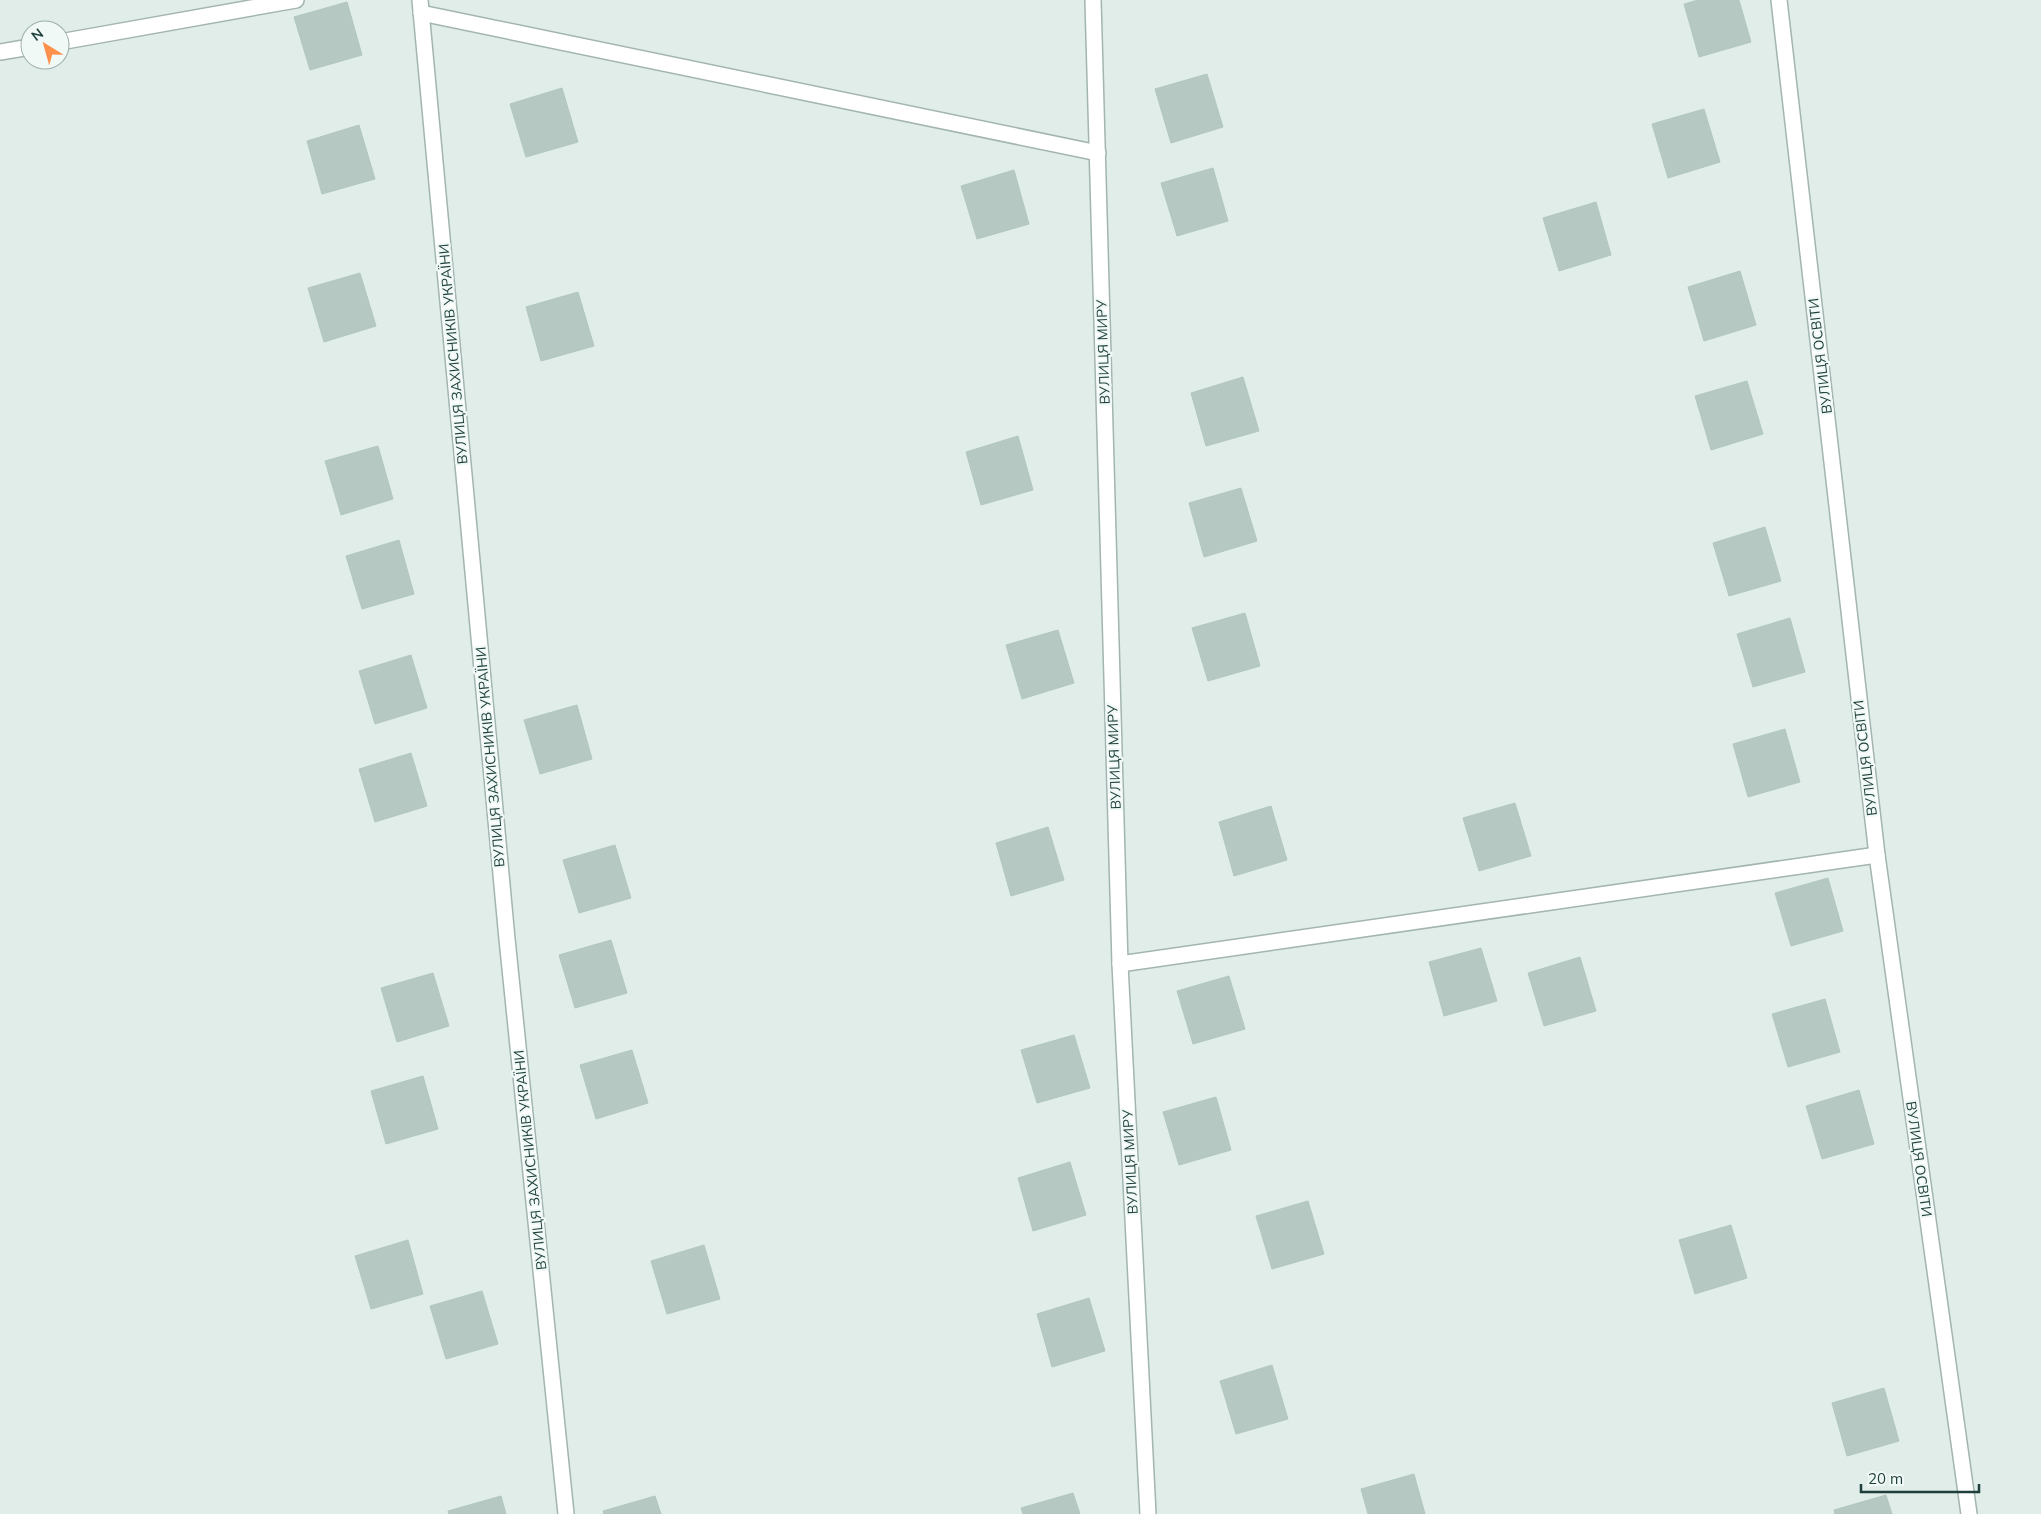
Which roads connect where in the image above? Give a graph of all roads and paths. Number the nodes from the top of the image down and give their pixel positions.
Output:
1 (296, 0) edge
2 (1093, 0) edge
3 (1779, 0) edge
4 (420, 6) edge
5 (70, 40) edge
6 (20, 49) edge
7 (0, 52) edge
8 (1098, 153) junction
9 (1876, 855) junction
10 (1120, 964) junction
11 (566, 1514) edge
12 (1148, 1514) edge
13 (1969, 1514) edge

1 - 5 street
2 - 8 street, ВУЛИЦЯ МИРУ
3 - 9 street, ВУЛИЦЯ ОСВІТИ
4 - 8 street
4 - 11 street, ВУЛИЦЯ ЗАХИСНИКІВ УКРАЇНИ
6 - 7 street
8 - 10 street, ВУЛИЦЯ МИРУ
9 - 10 street
9 - 13 street, ВУЛИЦЯ ОСВІТИ
10 - 12 street, ВУЛИЦЯ МИРУ

